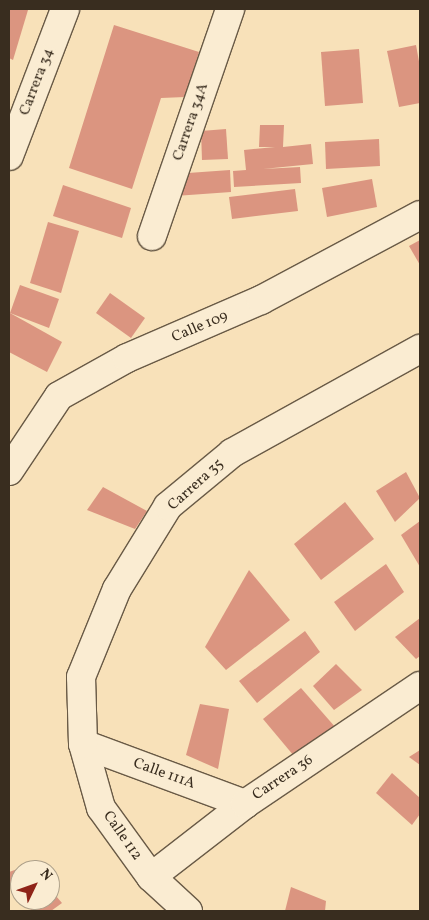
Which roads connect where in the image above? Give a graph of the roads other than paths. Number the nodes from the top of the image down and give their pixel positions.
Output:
1 (65, 9) edge
2 (230, 9) edge
3 (9, 156) edge
4 (420, 215) edge
5 (152, 236) dead end
6 (420, 349) edge
7 (9, 471) edge
8 (420, 686) edge
9 (82, 744) junction
10 (245, 804) junction
11 (151, 877) junction
12 (188, 911) edge

1 - 3 street, Carrera 34
2 - 5 street, Carrera 34A
4 - 7 street, Calle 109
6 - 9 street, Carrera 35
8 - 10 street, Carrera 36
9 - 10 street, Calle 111A
9 - 11 street, Calle 112
10 - 11 street, Carrera 36
11 - 12 street, Calle 112

